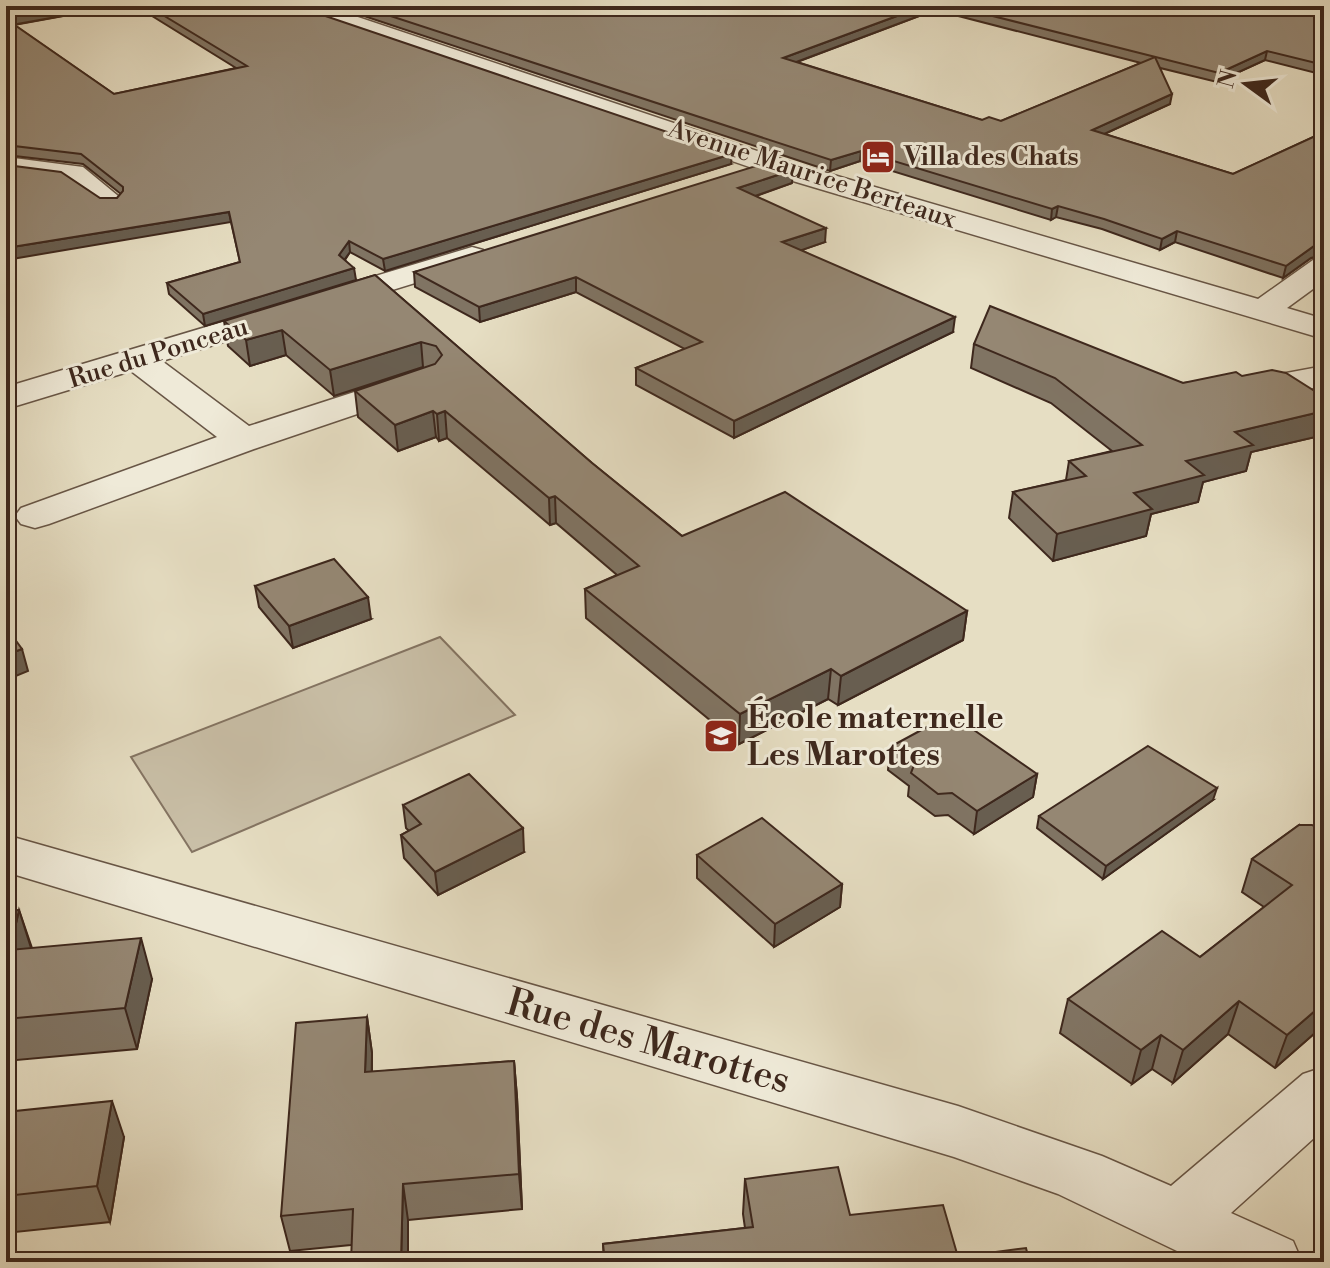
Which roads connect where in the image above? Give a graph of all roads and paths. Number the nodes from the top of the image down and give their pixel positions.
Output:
1 (304, 6) edge
2 (769, 164) junction
3 (6, 165) edge
4 (726, 177) edge
5 (109, 200) edge
6 (503, 247) edge
7 (1324, 267) edge
8 (1262, 311) junction
9 (1324, 329) edge
10 (139, 360) junction
11 (1324, 376) edge
12 (424, 380) edge
13 (1276, 384) edge
14 (6, 398) edge
15 (244, 440) junction
16 (35, 516) dead end
17 (9, 856) edge
18 (1324, 1092) edge
19 (1180, 1218) junction
20 (1269, 1262) edge

1 - 2 street, Avenue Maurice Berteaux
2 - 4 street
2 - 8 street, Avenue Maurice Berteaux
3 - 5 street
6 - 10 street, Rue du Ponceau
7 - 8 street
8 - 9 street, Avenue Maurice Berteaux
10 - 14 street, Rue du Ponceau
10 - 15 street
11 - 13 street
12 - 15 street
15 - 16 street
17 - 19 street, Rue des Marottes
18 - 19 street
19 - 20 street, Rue des Marottes

